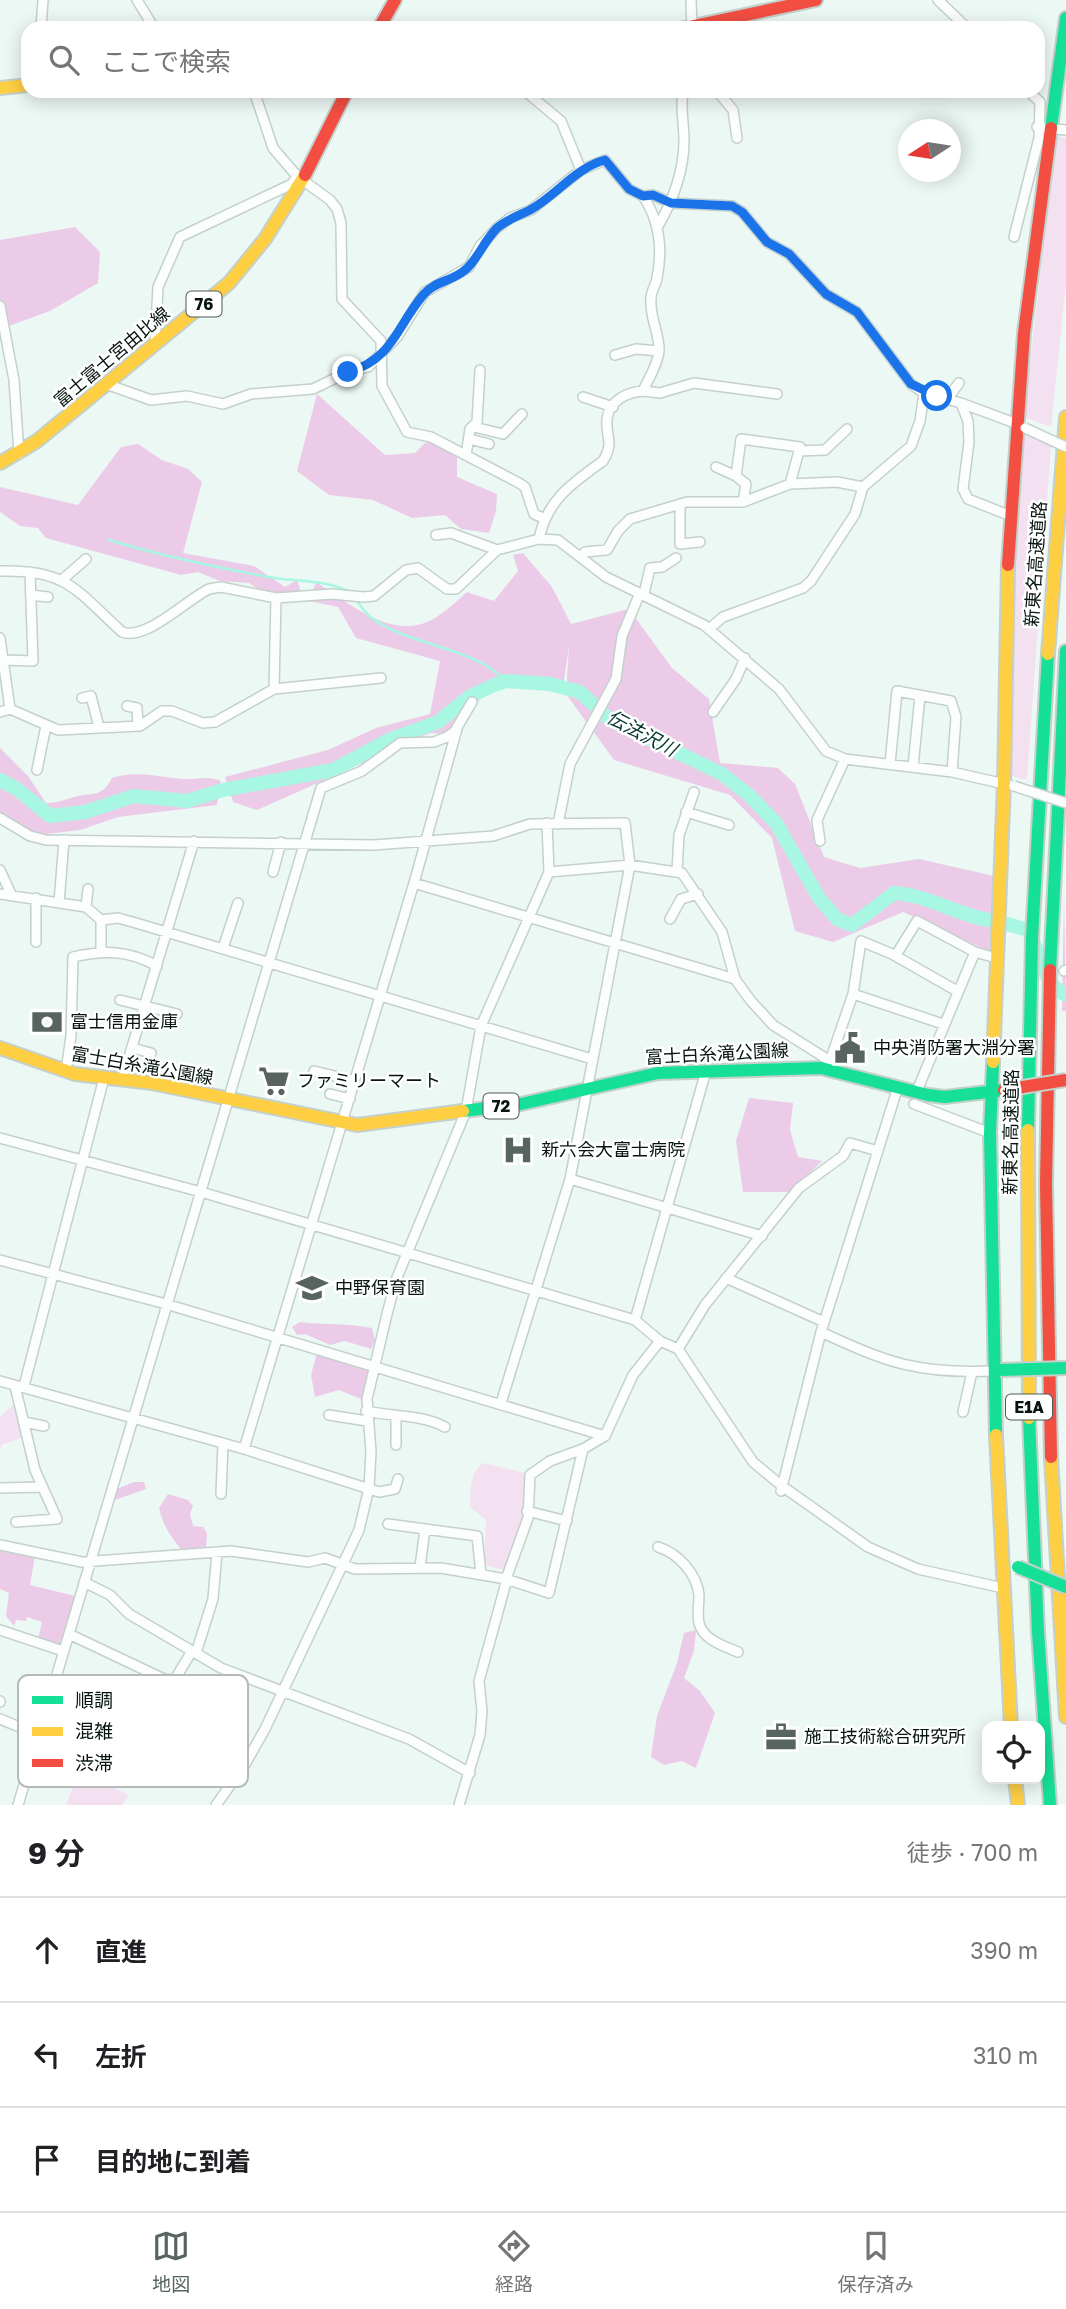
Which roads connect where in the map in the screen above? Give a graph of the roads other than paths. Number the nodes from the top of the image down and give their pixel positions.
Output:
1 (43, 0) edge
2 (137, 0) edge
3 (395, 0) edge
4 (691, 0) edge
5 (816, 0) edge
6 (938, 0) edge
7 (776, 3) edge
8 (1066, 18) edge
9 (42, 21) edge
10 (150, 21) edge
11 (383, 21) edge
12 (689, 21) edge
13 (711, 21) edge
14 (960, 21) edge
15 (21, 86) edge
16 (0, 88) edge
17 (256, 98) edge
18 (343, 98) edge
19 (533, 98) edge
20 (682, 98) edge
21 (723, 98) edge
22 (1036, 98) edge
23 (1052, 128) edge
24 (737, 138) dead end
25 (581, 170) junction
26 (300, 178) junction
27 (643, 196) junction
28 (671, 203) junction
29 (658, 226) junction
30 (1014, 237) dead end
31 (0, 306) edge
32 (155, 344) junction
33 (383, 351) junction
34 (659, 351) junction
35 (615, 355) dead end
36 (480, 369) dead end
37 (959, 383) dead end
38 (106, 384) junction
39 (643, 391) junction
40 (924, 393) junction
41 (777, 394) dead end
42 (583, 397) dead end
43 (948, 398) junction
44 (961, 403) junction
45 (613, 407) junction
46 (522, 414) dead end
47 (1066, 417) edge
48 (1020, 425) junction
49 (474, 427) junction
50 (847, 429) dead end
51 (469, 439) junction
52 (489, 444) dead end
53 (1066, 447) edge
54 (799, 451) junction
55 (19, 454) junction
56 (466, 455) junction
57 (0, 463) edge
58 (716, 467) dead end
59 (736, 476) junction
60 (790, 484) junction
61 (863, 487) junction
62 (743, 502) junction
63 (680, 506) junction
64 (1011, 516) junction
65 (543, 518) junction
66 (436, 535) dead end
67 (539, 539) junction
68 (700, 542) dead end
69 (497, 550) junction
70 (581, 557) junction
71 (676, 558) dead end
72 (86, 559) dead end
73 (0, 571) edge
74 (30, 572) junction
75 (63, 579) junction
76 (642, 594) junction
77 (31, 595) junction
78 (48, 597) dead end
79 (276, 598) junction
80 (709, 629) junction
81 (0, 638) edge
82 (1066, 651) edge
83 (745, 658) junction
84 (3, 660) junction
85 (382, 678) dead end
86 (274, 690) junction
87 (920, 696) junction
88 (82, 698) dead end
89 (472, 702) dead end
90 (127, 706) dead end
91 (5, 711) edge
92 (713, 712) dead end
93 (458, 725) junction
94 (46, 726) junction
95 (138, 726) junction
96 (99, 727) junction
97 (845, 759) junction
98 (890, 764) junction
99 (914, 767) junction
100 (37, 770) dead end
101 (952, 772) junction
102 (1009, 785) junction
103 (694, 792) dead end
104 (1066, 803) edge
105 (687, 813) junction
106 (0, 818) edge
107 (553, 824) junction
108 (729, 825) dead end
109 (64, 840) junction
110 (194, 841) junction
111 (425, 841) junction
112 (820, 841) dead end
113 (281, 842) junction
114 (305, 842) junction
115 (629, 865) junction
116 (0, 870) edge
117 (677, 871) junction
118 (273, 872) dead end
119 (549, 872) junction
120 (414, 883) junction
121 (88, 889) dead end
122 (0, 894) edge
123 (11, 894) junction
124 (698, 894) junction
125 (36, 898) junction
126 (59, 903) junction
127 (238, 903) dead end
128 (86, 907) junction
129 (530, 918) junction
130 (670, 919) dead end
131 (101, 920) junction
132 (167, 932) junction
133 (36, 942) dead end
134 (615, 943) junction
135 (223, 948) junction
136 (101, 951) junction
137 (975, 952) junction
138 (895, 956) junction
139 (996, 958) junction
140 (269, 962) junction
141 (157, 966) junction
142 (735, 979) junction
143 (957, 990) junction
144 (853, 994) junction
145 (379, 996) junction
146 (120, 1000) dead end
147 (145, 1005) junction
148 (177, 1014) dead end
149 (943, 1024) junction
150 (481, 1026) junction
151 (0, 1048) edge
152 (132, 1048) junction
153 (151, 1052) dead end
154 (592, 1059) junction
155 (831, 1065) junction
156 (66, 1071) junction
157 (314, 1071) dead end
158 (706, 1071) junction
159 (104, 1078) junction
160 (122, 1080) junction
161 (1066, 1080) edge
162 (355, 1081) junction
163 (587, 1088) junction
164 (897, 1090) junction
165 (998, 1091) junction
166 (330, 1094) dead end
167 (945, 1097) junction
168 (915, 1098) junction
169 (349, 1099) junction
170 (228, 1100) junction
171 (466, 1111) junction
172 (942, 1114) junction
173 (341, 1124) junction
174 (990, 1133) junction
175 (0, 1138) edge
176 (878, 1151) junction
177 (82, 1160) junction
178 (570, 1180) junction
179 (201, 1192) junction
180 (668, 1208) junction
181 (312, 1224) junction
182 (762, 1236) junction
183 (407, 1254) junction
184 (0, 1260) edge
185 (52, 1274) junction
186 (726, 1278) junction
187 (536, 1292) junction
188 (166, 1304) junction
189 (635, 1320) junction
190 (823, 1327) junction
191 (278, 1338) junction
192 (660, 1341) junction
193 (678, 1349) junction
194 (374, 1365) junction
195 (1066, 1368) edge
196 (997, 1370) junction
197 (972, 1372) junction
198 (0, 1381) edge
199 (20, 1386) junction
200 (501, 1403) junction
201 (963, 1412) dead end
202 (330, 1415) dead end
203 (366, 1416) junction
204 (135, 1417) junction
205 (396, 1418) junction
206 (24, 1422) junction
207 (44, 1426) dead end
208 (445, 1427) dead end
209 (605, 1436) junction
210 (223, 1443) junction
211 (396, 1445) dead end
212 (244, 1449) junction
213 (583, 1449) junction
214 (398, 1479) dead end
215 (41, 1487) junction
216 (0, 1488) edge
217 (369, 1488) junction
218 (781, 1488) junction
219 (221, 1494) dead end
220 (527, 1511) junction
221 (567, 1521) junction
222 (16, 1522) dead end
223 (388, 1524) dead end
224 (425, 1529) junction
225 (0, 1545) edge
226 (658, 1547) dead end
227 (217, 1552) junction
228 (1001, 1559) junction
229 (91, 1562) junction
230 (342, 1565) junction
231 (420, 1567) junction
232 (481, 1574) junction
233 (506, 1579) junction
234 (84, 1582) junction
235 (1066, 1587) edge
236 (1003, 1588) junction
237 (0, 1630) edge
238 (69, 1634) junction
239 (63, 1651) junction
240 (194, 1652) junction
241 (738, 1652) dead end
242 (56, 1675) edge
243 (155, 1675) edge
244 (178, 1675) edge
245 (239, 1675) edge
246 (248, 1679) edge
247 (284, 1693) junction
248 (1066, 1717) edge
249 (0, 1720) edge
250 (1011, 1721) edge
251 (18, 1727) edge
252 (248, 1759) edge
253 (470, 1773) junction
254 (1016, 1784) edge
255 (23, 1787) edge
256 (229, 1787) edge
257 (18, 1805) edge
258 (216, 1805) edge
259 (459, 1805) edge
260 (1018, 1805) edge
261 (1050, 1805) edge

1 - 9 street
2 - 10 street
3 - 11 main road
4 - 12 street
5 - 7 main road
6 - 14 street
7 - 13 main road
8 - 23 main road
15 - 16 main road
17 - 26 street
18 - 26 main road, 富士富士宮由比線 / 76
19 - 25 street
20 - 28 street
21 - 24 street
22 - 23 street
23 - 30 street
23 - 48 main road
25 - 27 street
25 - 33 street
26 - 32 main road, 富士富士宮由比線 / 76
26 - 32 street
26 - 33 street
27 - 28 street
27 - 29 street
28 - 29 street
28 - 40 street
29 - 34 street
31 - 55 street
32 - 38 main road, 富士富士宮由比線 / 76
33 - 38 street
33 - 56 street
34 - 35 street
34 - 39 street
36 - 49 street
37 - 43 street
38 - 55 main road, 富士富士宮由比線 / 76
39 - 41 street
39 - 45 street
40 - 43 street
40 - 61 street
42 - 45 street
43 - 44 street
44 - 48 street
44 - 64 street
45 - 65 street
46 - 49 street
47 - 261 main road, 新東名高速道路 / E1A
48 - 53 street, bridge
48 - 64 main road
49 - 51 street
50 - 54 street
51 - 52 street
51 - 56 street
54 - 59 street
54 - 60 street
55 - 57 main road, 富士富士宮由比線 / 76
56 - 65 street
58 - 59 street
59 - 62 street
60 - 61 street
60 - 62 street
61 - 80 street
62 - 63 street
63 - 68 street
63 - 70 street
64 - 102 main road
65 - 67 street
66 - 69 street
67 - 69 street
67 - 70 street
69 - 79 street
70 - 76 street
71 - 76 street
72 - 75 street
73 - 74 street
74 - 75 street
74 - 77 street
75 - 79 street
76 - 80 street
76 - 107 street
77 - 78 street
77 - 84 street
79 - 86 street
80 - 83 street
81 - 84 street
82 - 248 main road, 新東名高速道路 / E1A
83 - 92 street
83 - 97 street
84 - 91 street
85 - 86 street
86 - 95 street
87 - 98 street
87 - 99 street
87 - 101 street
88 - 96 street
89 - 93 street
90 - 95 street
91 - 94 street
93 - 111 street
93 - 114 street
94 - 96 street
94 - 100 street
95 - 96 street
97 - 98 street
97 - 112 street
98 - 99 street
99 - 101 street
101 - 102 street
102 - 104 street, bridge
102 - 139 main road
103 - 105 street
105 - 108 street
105 - 117 street
106 - 109 street
107 - 111 street
107 - 115 street
107 - 119 street
109 - 110 street
109 - 126 street
110 - 113 street
110 - 132 street
111 - 114 street
111 - 120 street
113 - 114 street
113 - 118 street
114 - 140 street
115 - 117 street
115 - 119 street
115 - 134 street
116 - 123 street
117 - 124 street
119 - 129 street
120 - 129 street
120 - 145 street
121 - 128 street
122 - 123 street
123 - 125 street
124 - 130 street
124 - 142 street
125 - 126 street
125 - 133 street
126 - 128 street
127 - 135 street
128 - 131 street
129 - 134 street
129 - 150 street
131 - 132 street
131 - 136 street
132 - 135 street
132 - 141 street
134 - 142 street
134 - 154 street
135 - 140 street
136 - 141 street
136 - 156 street
137 - 138 street
137 - 139 street
137 - 143 street
138 - 143 street
138 - 144 street
139 - 165 main road
140 - 145 street
140 - 170 street
141 - 147 street
142 - 155 street
143 - 149 street
144 - 149 street
144 - 155 street
145 - 150 street
145 - 162 street
146 - 147 street
147 - 148 street
147 - 152 street
149 - 168 street
150 - 154 street
150 - 171 street
151 - 156 main road, 富士白糸滝公園線 / 72
152 - 153 street
152 - 160 street
154 - 163 street
155 - 158 main road, 富士白糸滝公園線 / 72
155 - 164 main road, 富士白糸滝公園線 / 72
156 - 159 main road, 富士白糸滝公園線 / 72
157 - 162 street
158 - 163 main road, 富士白糸滝公園線 / 72
158 - 180 street
159 - 160 main road, 富士白糸滝公園線 / 72
159 - 177 street
160 - 170 main road, 富士白糸滝公園線 / 72
161 - 165 main road, 富士白糸滝公園線 / 72, bridge
162 - 169 street
163 - 171 main road, 富士白糸滝公園線 / 72
163 - 178 street
164 - 168 main road, 富士白糸滝公園線 / 72
164 - 176 street
165 - 167 main road, 富士白糸滝公園線 / 72
165 - 174 main road
166 - 169 street
167 - 168 main road, 富士白糸滝公園線 / 72
167 - 172 street
168 - 172 street
169 - 173 street
170 - 173 main road, 富士白糸滝公園線 / 72
170 - 179 street
171 - 173 main road, 富士白糸滝公園線 / 72
171 - 183 street
172 - 174 street
173 - 181 street
174 - 196 main road
175 - 177 street
176 - 182 street
176 - 190 street
177 - 179 street
177 - 185 street
178 - 180 street
178 - 187 street
179 - 181 street
179 - 188 street
180 - 182 street
180 - 189 street
181 - 183 street
181 - 191 street
182 - 186 street
183 - 187 street
183 - 194 street
184 - 185 street
185 - 188 street
185 - 199 street
186 - 190 street
186 - 193 street
187 - 189 street
187 - 200 street
188 - 191 street
188 - 204 street
189 - 192 street
190 - 197 street
190 - 218 street
191 - 194 street
191 - 212 street
192 - 193 street
192 - 209 street
193 - 218 street
194 - 200 street
194 - 203 street
195 - 196 main road, bridge
196 - 197 street
196 - 228 main road
197 - 201 street
198 - 199 street
199 - 204 street
199 - 206 street
200 - 209 street
202 - 203 street
203 - 205 street
203 - 217 street
204 - 210 street
204 - 229 street
205 - 208 street
205 - 211 street
206 - 207 street
206 - 215 street
209 - 213 street
210 - 212 street
210 - 219 street
212 - 217 street
213 - 220 street
213 - 221 street
214 - 217 street
215 - 216 street
215 - 222 street
217 - 230 street
218 - 236 street
220 - 221 street
220 - 233 street
221 - 233 street
223 - 224 street
224 - 231 street
224 - 232 street
225 - 229 street
226 - 241 street
227 - 229 street
227 - 230 street
227 - 240 street
228 - 235 main road, bridge
228 - 236 main road
229 - 234 street
230 - 231 street
230 - 247 street
231 - 232 street
232 - 233 street
233 - 253 street
234 - 238 street
234 - 240 street
236 - 250 main road
237 - 239 street
238 - 239 street
238 - 243 street
239 - 242 street
240 - 244 street
240 - 245 street
246 - 247 street
247 - 252 street
247 - 253 street
249 - 251 street
253 - 259 street
254 - 260 main road
255 - 257 street
256 - 258 street

